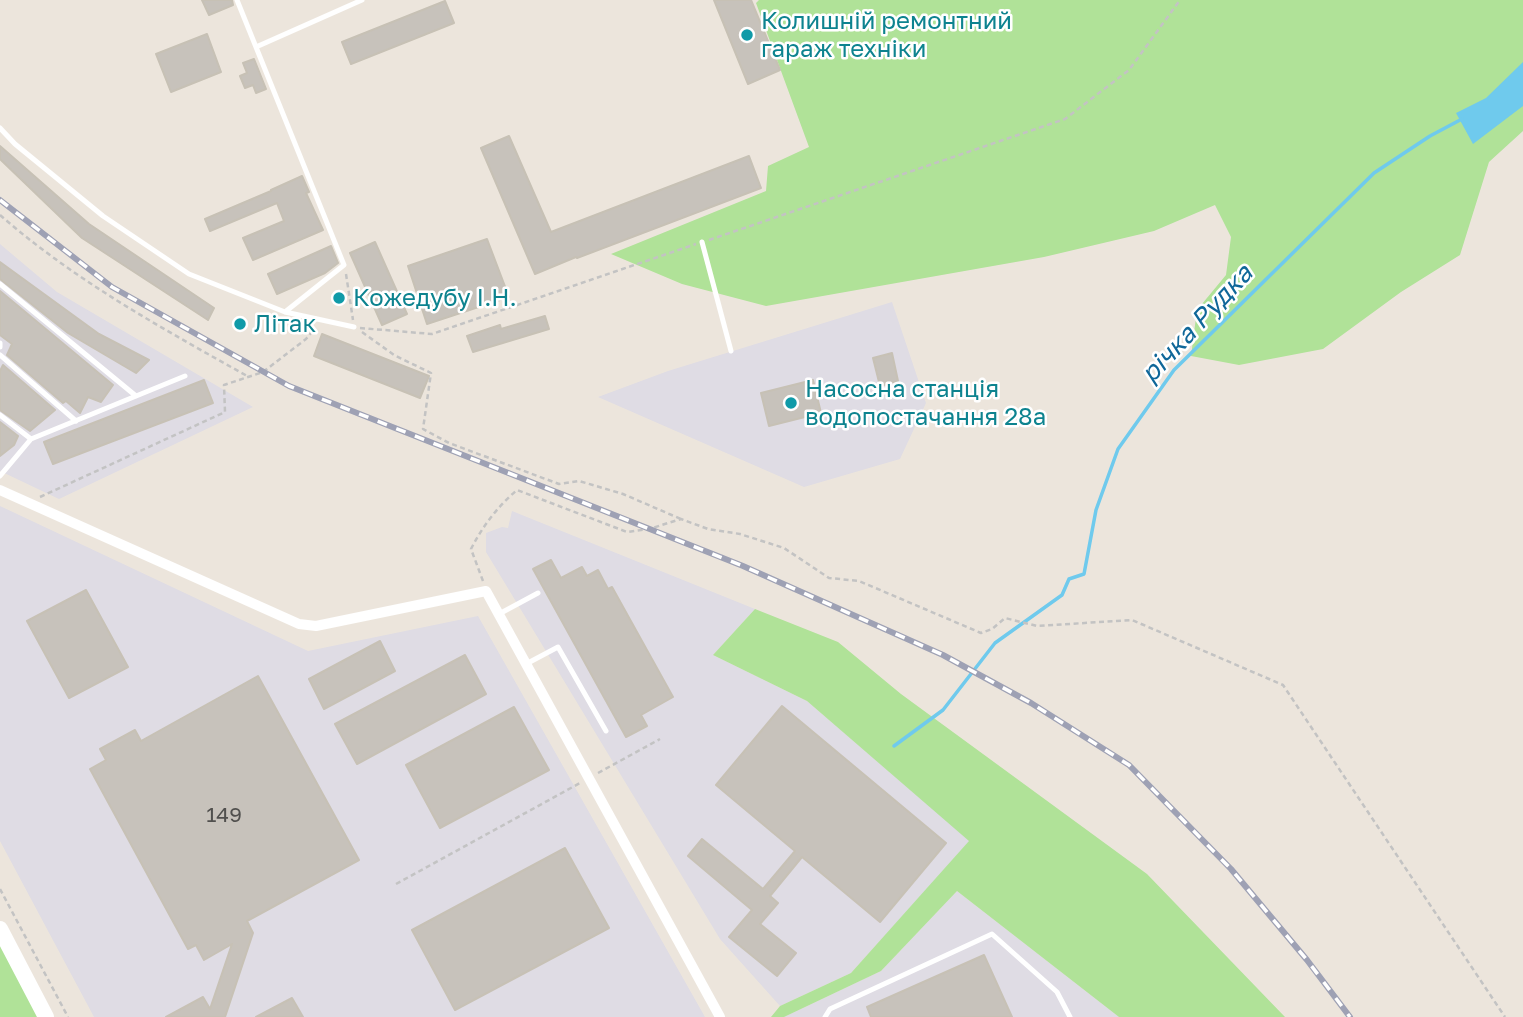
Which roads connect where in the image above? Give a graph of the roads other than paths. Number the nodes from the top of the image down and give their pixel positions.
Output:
1 (237, 0) edge
2 (362, 0) edge
3 (256, 47) junction
4 (0, 128) edge
5 (702, 242) road end
6 (0, 284) edge
7 (285, 312) junction
8 (354, 327) road end
9 (731, 351) dead end
10 (0, 355) edge
11 (185, 376) dead end
12 (136, 396) junction
13 (0, 415) edge
14 (76, 421) junction
15 (31, 439) junction
16 (0, 476) edge
17 (0, 490) edge
18 (538, 593) dead end
19 (499, 614) junction
20 (526, 664) junction
21 (606, 731) dead end
22 (0, 929) edge
23 (719, 1016) edge
24 (46, 1017) edge
25 (825, 1017) edge
26 (1070, 1017) edge

1 - 3 lane
2 - 3 lane
3 - 7 lane
4 - 7 lane
5 - 9 lane
6 - 12 lane
7 - 8 lane
10 - 14 lane
11 - 12 lane
12 - 14 lane
13 - 15 lane
14 - 15 lane
15 - 16 lane
17 - 19 street
18 - 19 lane
19 - 20 street
20 - 21 lane
20 - 23 street
22 - 24 main road
25 - 26 lane

